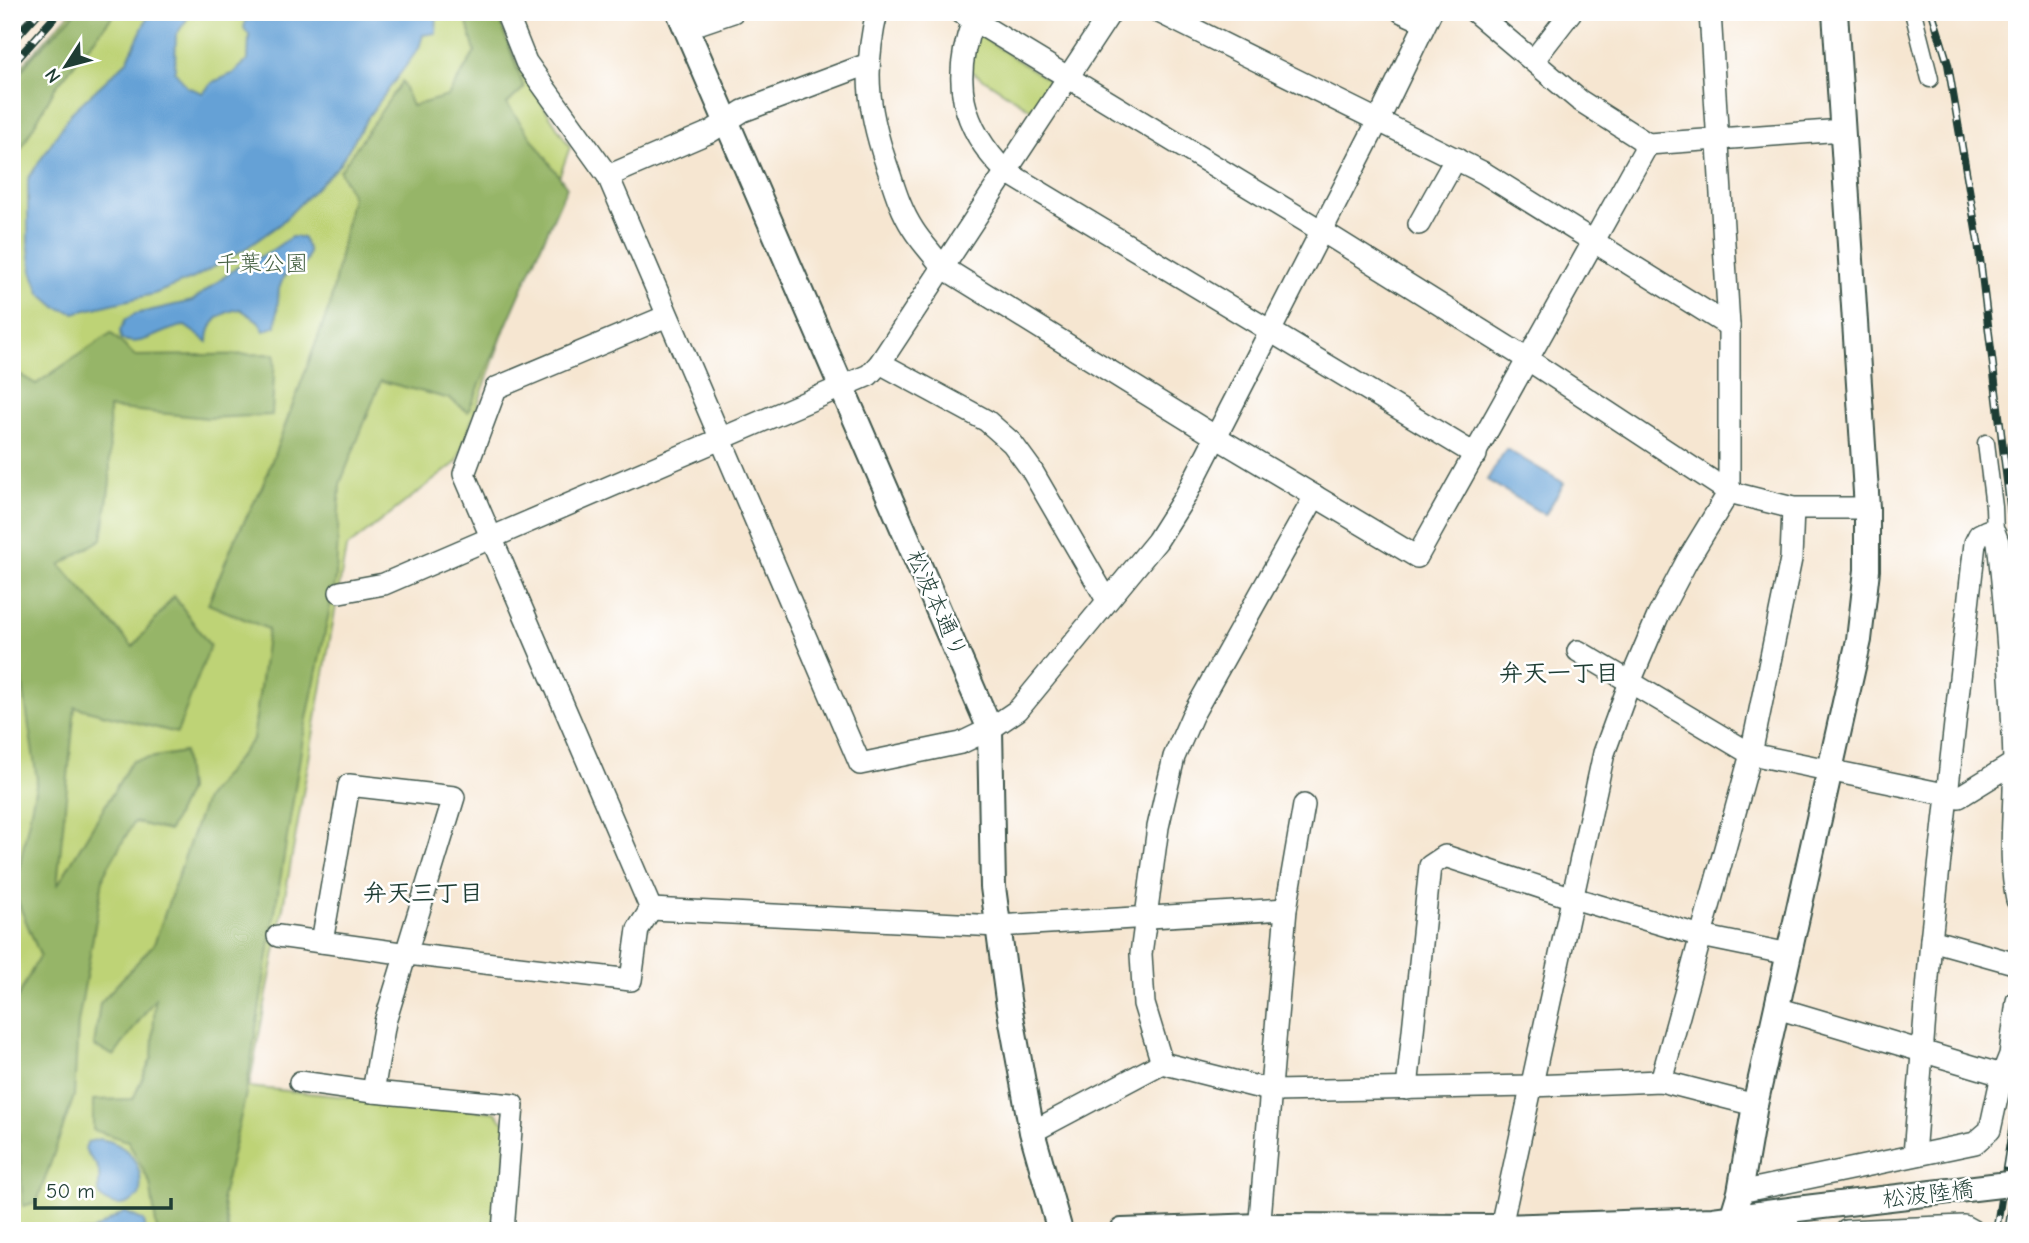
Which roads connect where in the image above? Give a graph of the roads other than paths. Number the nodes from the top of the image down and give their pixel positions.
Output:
1 (506, 12) edge
2 (733, 12) edge
3 (877, 12) edge
4 (1111, 12) edge
5 (1159, 12) edge
6 (1402, 12) edge
7 (1475, 12) edge
8 (1571, 12) edge
9 (1710, 12) edge
10 (1835, 12) edge
11 (1913, 12) edge
12 (966, 17) edge
13 (1428, 17) edge
14 (683, 20) edge
15 (1532, 61) junction
16 (868, 64) junction
17 (1067, 77) junction
18 (1930, 79) dead end
19 (1379, 119) junction
20 (726, 122) junction
21 (1843, 130) junction
22 (1719, 139) junction
23 (1648, 144) junction
24 (1456, 158) junction
25 (1005, 171) junction
26 (608, 176) junction
27 (1419, 223) dead end
28 (1322, 231) junction
29 (1594, 240) junction
30 (942, 267) junction
31 (667, 316) junction
32 (1729, 326) junction
33 (1272, 330) junction
34 (1527, 359) junction
35 (880, 363) junction
36 (842, 387) junction
37 (1216, 437) junction
38 (720, 440) junction
39 (1986, 443) dead end
40 (1476, 455) junction
41 (1729, 492) junction
42 (1315, 496) junction
43 (1793, 508) junction
44 (1867, 508) junction
45 (1995, 534) junction
46 (492, 538) junction
47 (340, 592) dead end
48 (1107, 600) junction
49 (1578, 651) dead end
50 (1630, 682) junction
51 (990, 729) junction
52 (1752, 754) junction
53 (2014, 763) junction
54 (1830, 771) junction
55 (1947, 794) junction
56 (1304, 805) dead end
57 (1573, 898) junction
58 (2017, 900) edge
59 (651, 909) junction
60 (1286, 909) junction
61 (1144, 916) junction
62 (998, 926) junction
63 (278, 936) dead end
64 (1701, 936) junction
65 (1931, 940) junction
66 (322, 942) junction
67 (408, 954) junction
68 (1789, 954) junction
69 (2017, 964) edge
70 (2017, 1001) edge
71 (1777, 1008) junction
72 (1924, 1052) junction
73 (1163, 1063) junction
74 (2002, 1075) junction
75 (1661, 1081) junction
76 (300, 1082) dead end
77 (1531, 1086) junction
78 (1407, 1089) junction
79 (1273, 1091) junction
80 (373, 1092) junction
81 (1755, 1105) junction
82 (1032, 1132) junction
83 (1914, 1155) junction
84 (2017, 1183) edge
85 (1740, 1192) junction
86 (1790, 1217) edge
87 (1732, 1224) edge
88 (1259, 1228) edge
89 (1500, 1229) edge
90 (503, 1231) edge
91 (1060, 1231) edge
92 (1122, 1231) edge
93 (1846, 1231) edge
94 (1973, 1231) edge

1 - 26 street
2 - 14 street
3 - 16 street
4 - 17 street
5 - 19 street
6 - 13 street
7 - 15 street
8 - 15 street
9 - 22 street
10 - 21 street
11 - 18 street
12 - 17 street
12 - 25 street
13 - 19 street
14 - 20 street, 松波本通り
15 - 23 street
16 - 20 street
16 - 30 street
17 - 25 street
17 - 28 street
19 - 24 street
19 - 28 street
20 - 26 street
20 - 36 street, 松波本通り
21 - 22 street
21 - 44 street
22 - 23 street
22 - 32 street
23 - 29 street
24 - 27 street
24 - 29 street
25 - 30 street
25 - 33 street
26 - 31 street
28 - 33 street
28 - 34 street
29 - 32 street
29 - 34 street
30 - 35 street
30 - 37 street
31 - 38 street
31 - 46 street
32 - 41 street
33 - 37 street
33 - 40 street
34 - 40 street
34 - 41 street
35 - 36 street
35 - 48 street
36 - 38 street
36 - 51 street, 松波本通り
37 - 42 street
37 - 48 street
38 - 46 street
38 - 51 street
39 - 45 street
40 - 42 street
41 - 43 street
41 - 50 street
42 - 61 street
43 - 44 street
43 - 52 street
44 - 54 street
45 - 53 street
45 - 55 street
46 - 47 street
46 - 59 street
48 - 51 street
49 - 50 street
50 - 52 street
50 - 57 street
51 - 62 street, 松波本通り
52 - 54 street
52 - 64 street
53 - 55 street
53 - 58 street
54 - 55 street
54 - 68 street
55 - 65 street
56 - 60 street
57 - 64 street
57 - 77 street
57 - 78 street
59 - 62 street
59 - 67 street
60 - 61 street
60 - 79 street
61 - 62 street
61 - 73 street
62 - 82 street, 松波本通り
63 - 66 street
64 - 68 street
64 - 75 street
65 - 69 street
65 - 72 street
66 - 67 street
66 - 67 street
67 - 80 street
68 - 71 street
70 - 74 street
71 - 72 street
71 - 81 street
72 - 74 street
72 - 83 street
73 - 79 street
73 - 82 street
74 - 83 street
75 - 77 street
75 - 81 street
76 - 80 street
77 - 78 street
77 - 89 street
78 - 79 street
79 - 88 street
80 - 90 street
81 - 85 street
82 - 91 street, 松波本通り
83 - 85 street
84 - 86 street, 松波陸橋, bridge
85 - 87 street
86 - 87 street, 松波陸橋
87 - 89 street, 松波陸橋
88 - 89 street, 松波陸橋
88 - 92 street, 松波陸橋
93 - 94 street

